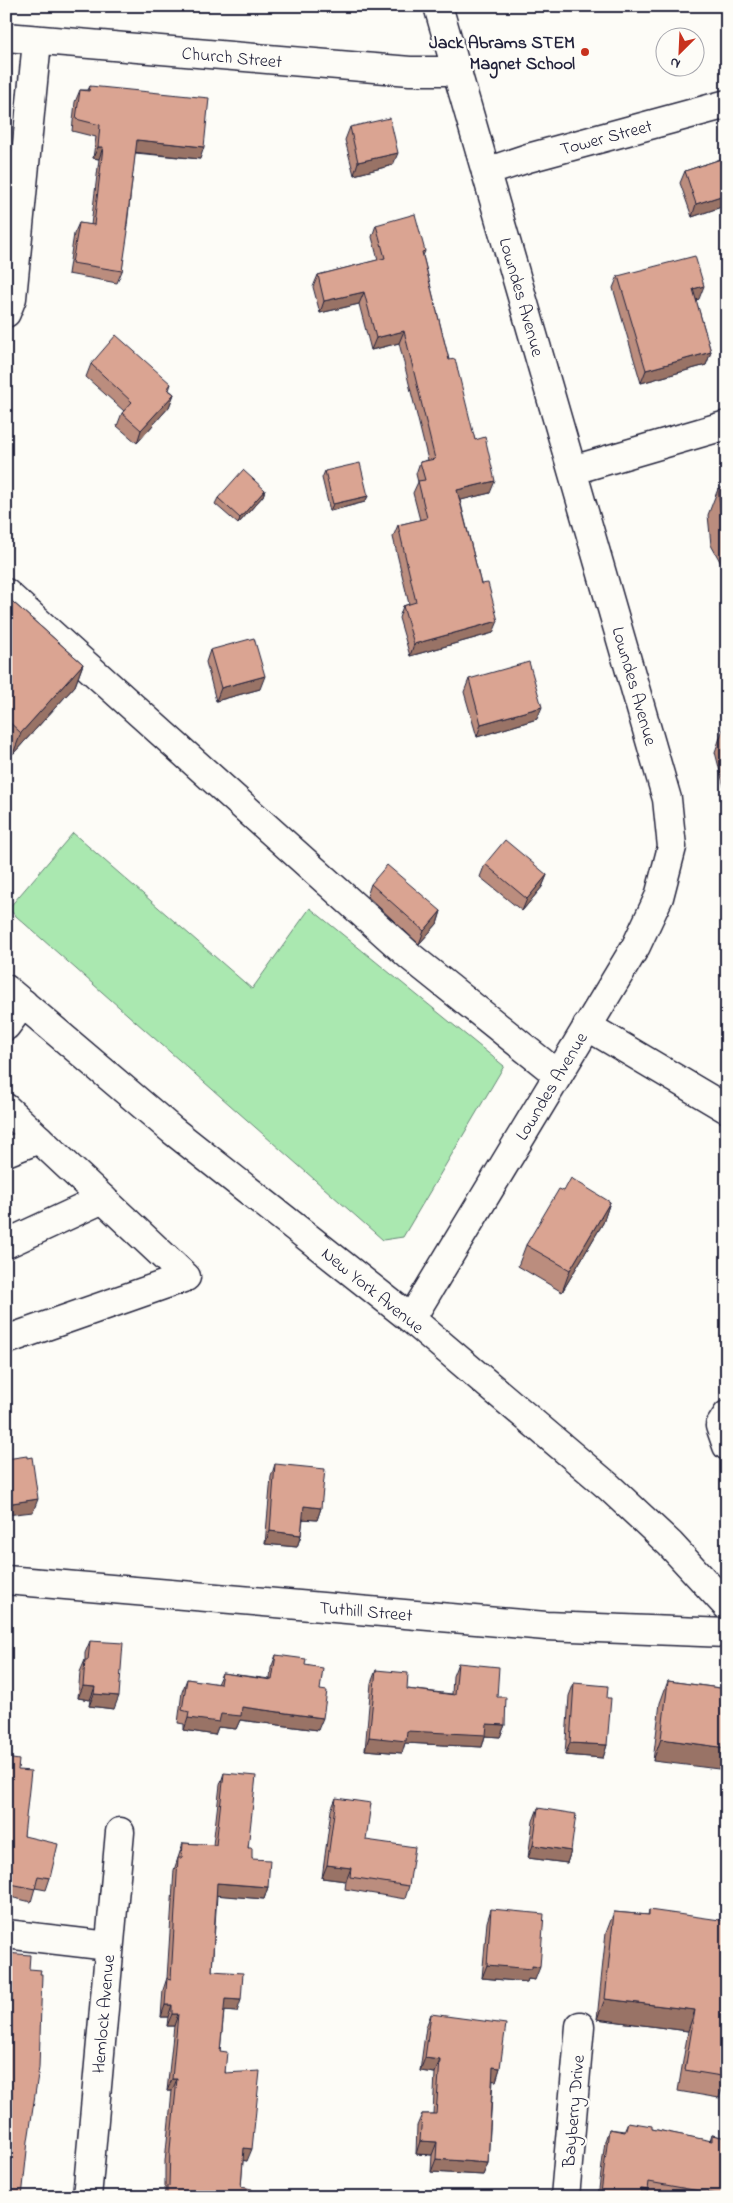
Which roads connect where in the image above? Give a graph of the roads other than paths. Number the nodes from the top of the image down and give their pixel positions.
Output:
1 (438, 6) edge
2 (6, 37) edge
3 (36, 41) junction
4 (458, 71) junction
5 (727, 104) edge
6 (486, 172) junction
7 (6, 313) edge
8 (727, 425) edge
9 (573, 470) junction
10 (6, 593) edge
11 (15, 996) edge
12 (6, 1026) edge
13 (587, 1026) junction
14 (558, 1075) junction
15 (6, 1108) edge
16 (727, 1110) edge
17 (39, 1139) junction
18 (6, 1152) edge
19 (103, 1199) junction
20 (6, 1244) edge
21 (410, 1319) junction
22 (6, 1340) edge
23 (727, 1414) edge
24 (727, 1446) edge
25 (6, 1580) edge
26 (727, 1606) edge
27 (727, 1633) edge
28 (120, 1832) dead end
29 (6, 1934) edge
30 (109, 1946) junction
31 (580, 2026) dead end
32 (87, 2197) edge
33 (565, 2197) edge

1 - 4 street, Lowndes Avenue
2 - 3 street, Church Street
3 - 4 street, Church Street
3 - 7 street
4 - 6 street, Lowndes Avenue
5 - 6 street, Tower Street
6 - 9 street, Lowndes Avenue
8 - 9 street
9 - 13 street, Lowndes Avenue
10 - 14 street
11 - 12 street
11 - 21 street, New York Avenue
13 - 14 street, Lowndes Avenue
13 - 16 street
14 - 21 street, Lowndes Avenue
15 - 17 street
17 - 18 street
17 - 19 street
19 - 20 street
19 - 22 street
21 - 26 street, New York Avenue
23 - 24 street
25 - 27 street, Tuthill Street
28 - 30 street, Hemlock Avenue
29 - 30 street
30 - 32 street, Hemlock Avenue
31 - 33 street, Bayberry Drive

